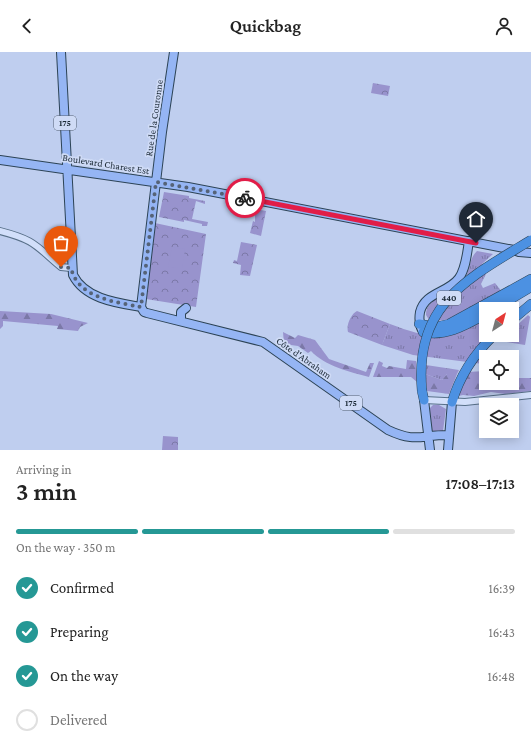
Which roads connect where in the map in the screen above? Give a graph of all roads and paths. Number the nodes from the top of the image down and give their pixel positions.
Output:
1 (61, 52) edge
2 (174, 52) edge
3 (0, 160) edge
4 (68, 168) junction
5 (156, 182) junction
6 (0, 231) edge
7 (531, 240) edge
8 (469, 241) junction
9 (531, 247) edge
10 (514, 250) junction
11 (531, 253) edge
12 (71, 268) junction
13 (531, 279) edge
14 (531, 287) edge
15 (501, 301) junction
16 (531, 304) edge
17 (141, 307) junction
18 (186, 308) dead end
19 (519, 314) edge
20 (479, 318) edge
21 (181, 321) junction
22 (421, 328) junction
23 (488, 342) edge
24 (531, 395) edge
25 (423, 396) junction
26 (452, 400) junction
27 (448, 435) junction
28 (428, 437) junction
29 (430, 450) edge
30 (448, 450) edge

1 - 4 main road, 175
2 - 5 main road, Rue de la Couronne
3 - 4 main road, Boulevard Charest Est
4 - 5 main road, Boulevard Charest Est
4 - 12 main road, 175
5 - 8 main road, Boulevard Charest Est
5 - 17 main road, Rue de la Couronne
6 - 12 street
7 - 25 highway, 440, bridge
8 - 10 main road, Boulevard Charest Est
8 - 22 main road
9 - 10 main road, Boulevard Charest Est
10 - 11 main road, Boulevard Charest Est
12 - 17 main road, 175
13 - 15 highway
14 - 15 highway
15 - 22 highway
16 - 19 highway
17 - 21 main road, Côte d'Abraham / 175
18 - 21 main road
20 - 22 highway
21 - 28 main road, Côte d'Abraham / 175
23 - 26 highway
24 - 26 street
25 - 26 street
25 - 28 main road
26 - 27 main road
27 - 28 main road, Côte d'Abraham / 175
27 - 30 main road
28 - 29 main road

